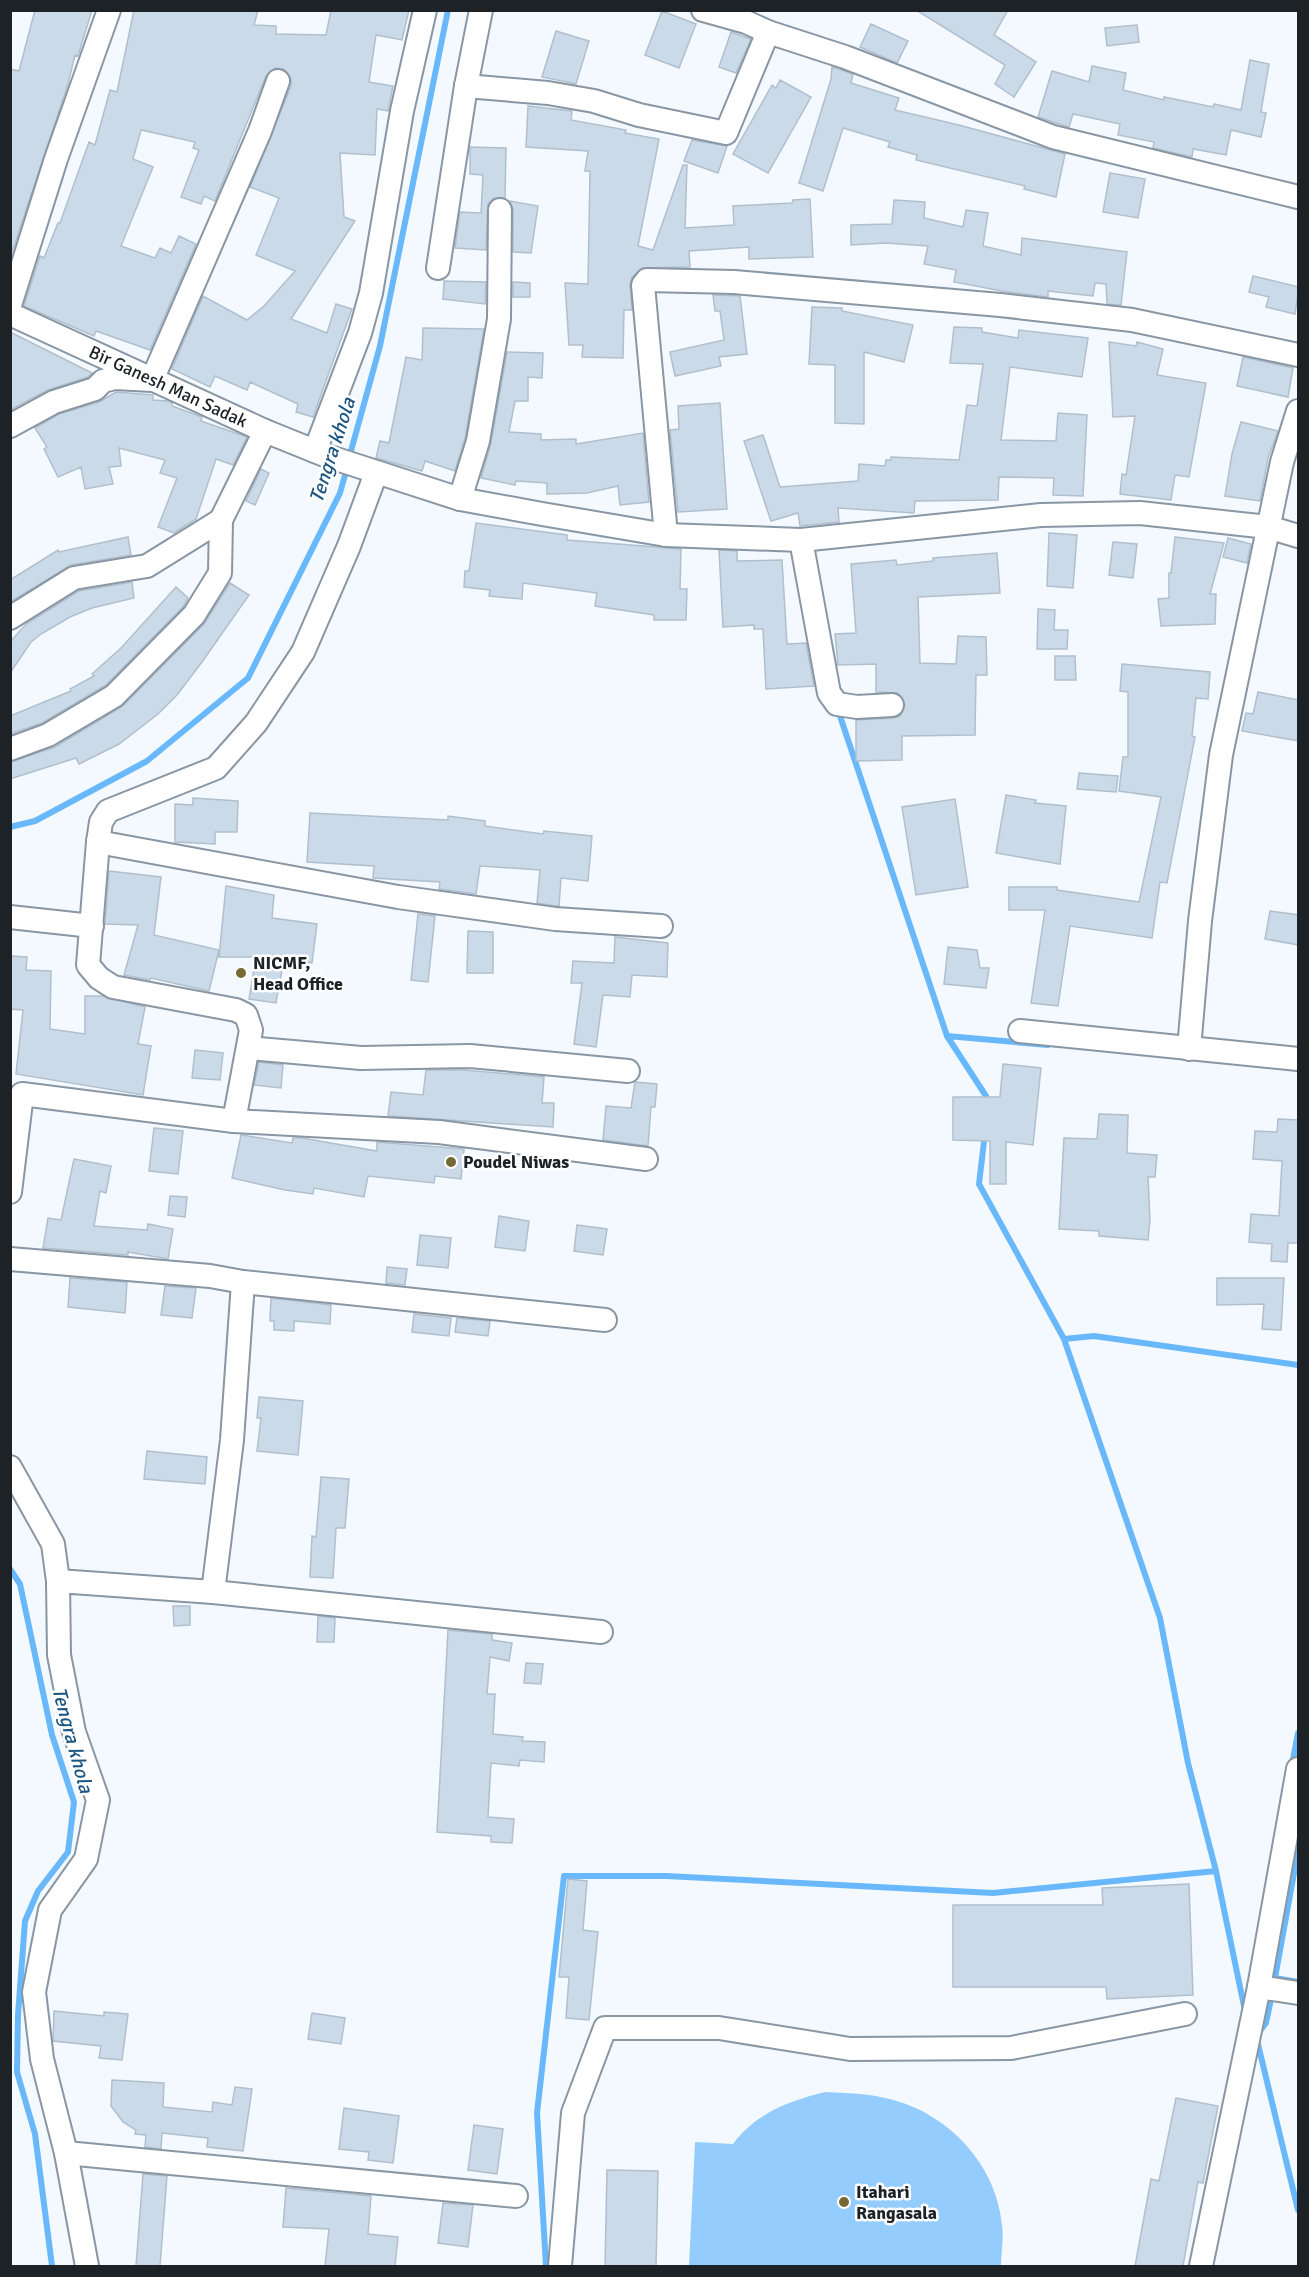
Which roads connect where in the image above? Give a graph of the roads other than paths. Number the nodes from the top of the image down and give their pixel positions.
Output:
1 (109, 10) edge
2 (425, 10) edge
3 (481, 10) edge
4 (703, 10) edge
5 (768, 32) junction
6 (278, 81) dead end
7 (466, 86) junction
8 (1299, 197) edge
9 (500, 210) dead end
10 (438, 268) dead end
11 (10, 306) edge
12 (10, 314) edge
13 (1299, 355) edge
14 (152, 380) junction
15 (1299, 411) edge
16 (10, 426) edge
17 (265, 431) junction
18 (321, 453) junction
19 (372, 472) junction
20 (460, 499) junction
21 (221, 520) junction
22 (1268, 527) junction
23 (666, 535) junction
24 (1299, 536) edge
25 (801, 540) junction
26 (10, 618) edge
27 (892, 705) dead end
28 (10, 749) edge
29 (98, 842) junction
30 (10, 917) edge
31 (92, 926) junction
32 (661, 927) dead end
33 (1020, 1031) dead end
34 (248, 1048) junction
35 (1189, 1049) junction
36 (1299, 1059) edge
37 (628, 1071) dead end
38 (16, 1092) edge
39 (234, 1121) junction
40 (646, 1159) dead end
41 (10, 1192) edge
42 (10, 1259) edge
43 (243, 1282) junction
44 (605, 1320) dead end
45 (10, 1467) edge
46 (58, 1581) junction
47 (213, 1592) junction
48 (601, 1632) dead end
49 (1299, 1769) edge
50 (1259, 1987) junction
51 (1299, 1993) edge
52 (1185, 2014) dead end
53 (66, 2153) junction
54 (516, 2196) dead end
55 (87, 2266) edge
56 (560, 2266) edge
57 (1201, 2266) edge

1 - 11 street
2 - 18 street
3 - 7 street
4 - 5 street
5 - 7 street
5 - 8 street
6 - 14 street
7 - 10 street
9 - 20 street
12 - 14 street, Bir Ganesh Man Sadak
13 - 23 street
14 - 16 street
14 - 17 street, Bir Ganesh Man Sadak
15 - 22 street
17 - 18 street, Bir Ganesh Man Sadak
17 - 21 street
18 - 19 street, Bir Ganesh Man Sadak
19 - 20 street, Bir Ganesh Man Sadak
19 - 29 street
20 - 23 street, Bir Ganesh Man Sadak
21 - 26 street
21 - 28 street
22 - 24 street, Bir Ganesh Man Sadak
22 - 25 street, Bir Ganesh Man Sadak
22 - 35 street
23 - 25 street, Bir Ganesh Man Sadak
25 - 27 street
29 - 31 street
29 - 32 street
30 - 31 street
31 - 34 street
33 - 35 street
34 - 37 street
34 - 39 street
35 - 36 street
38 - 39 street
38 - 41 street
39 - 40 street
42 - 43 street
43 - 44 street
43 - 47 street
45 - 46 street
46 - 47 street
46 - 53 street
47 - 48 street
49 - 50 street
50 - 51 street
50 - 57 street
52 - 56 street
53 - 54 street
53 - 55 street

